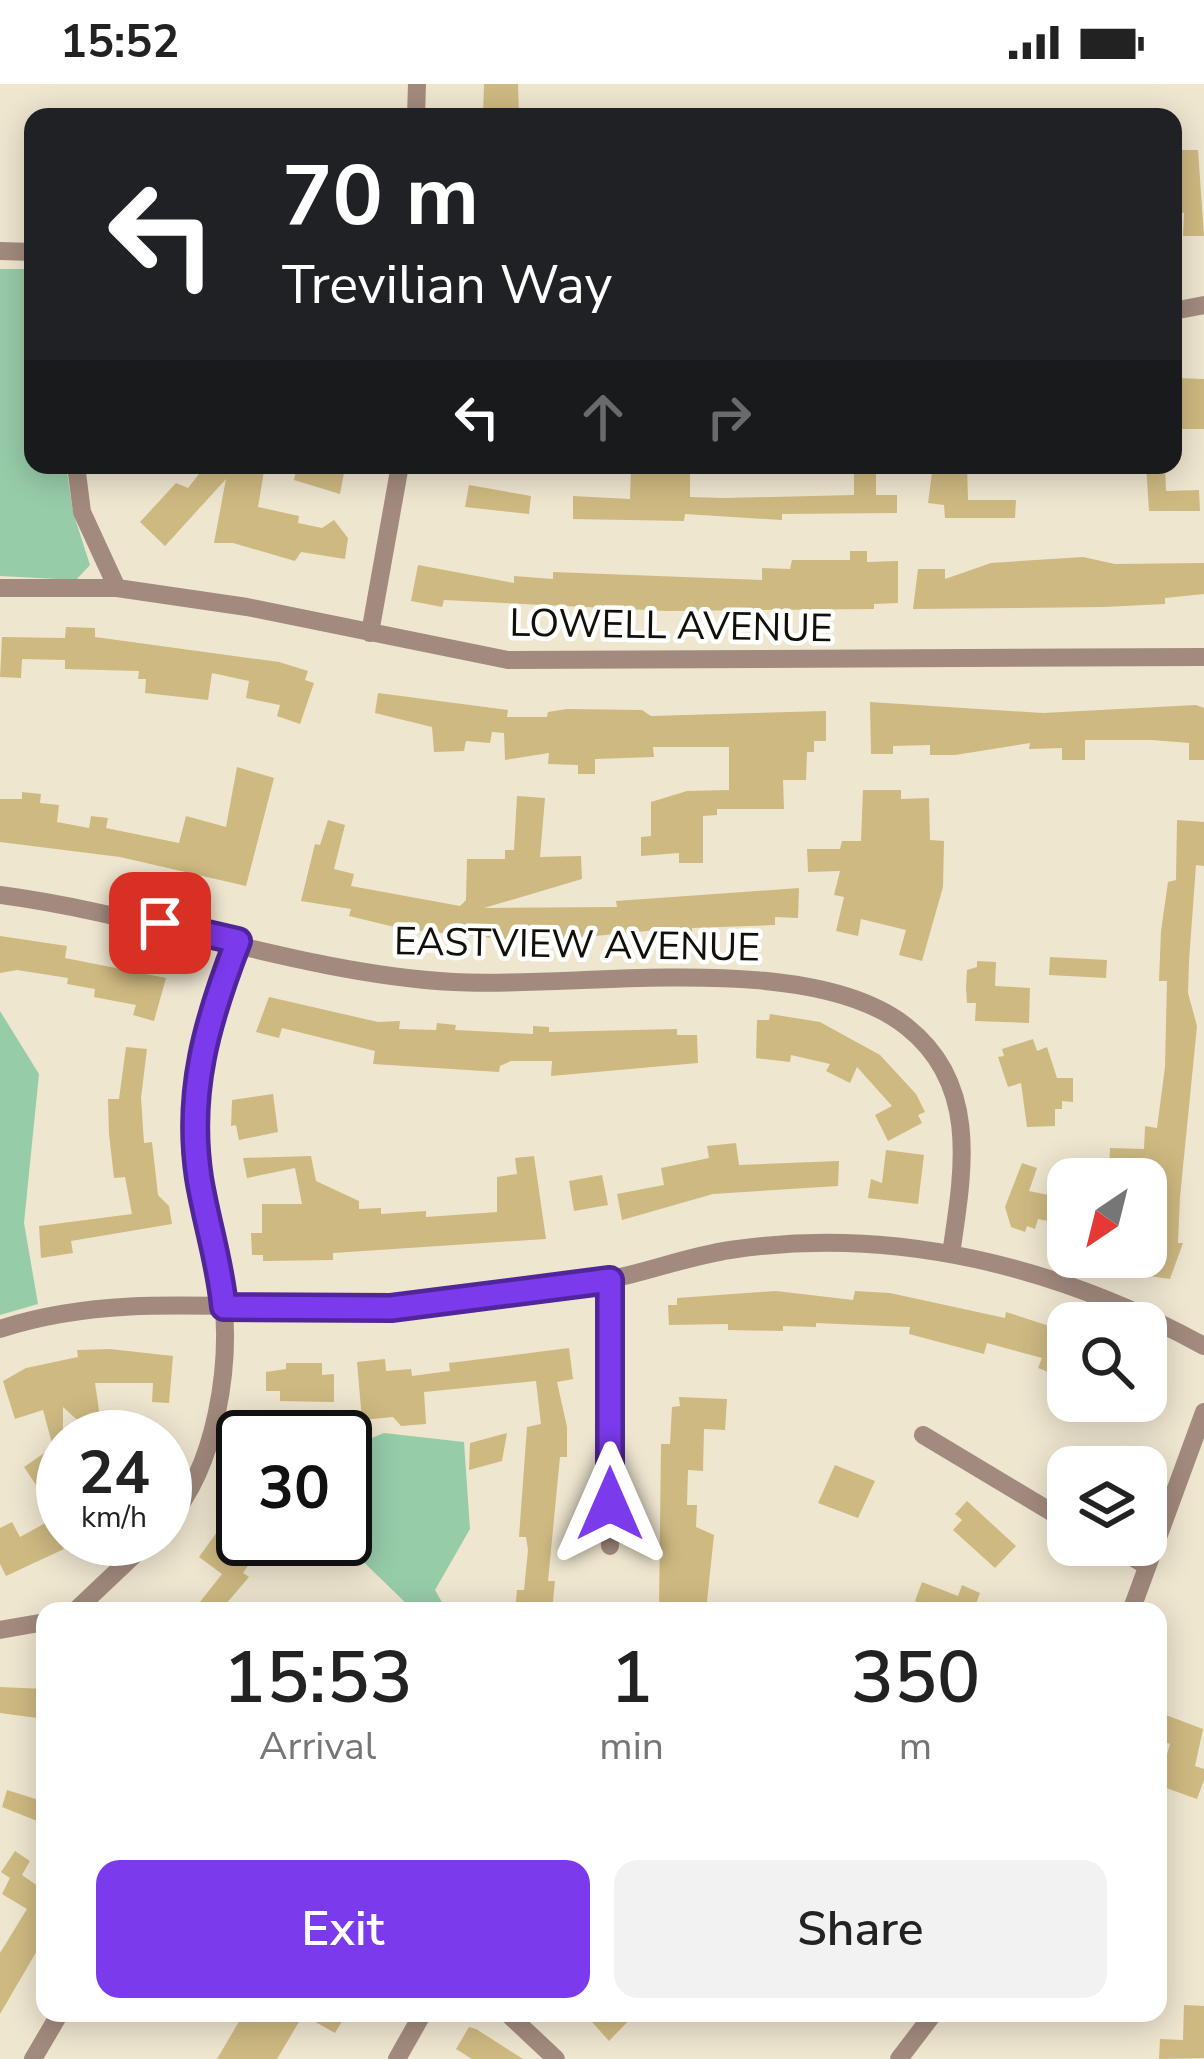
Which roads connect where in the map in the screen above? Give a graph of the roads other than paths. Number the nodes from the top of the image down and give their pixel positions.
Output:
1 (77, 474) edge
2 (398, 474) edge
3 (0, 588) edge
4 (117, 588) junction
5 (370, 633) junction
6 (1204, 657) edge
7 (0, 895) edge
8 (238, 941) junction
9 (952, 1253) junction
10 (610, 1280) junction
11 (224, 1307) junction
12 (0, 1329) edge
13 (1204, 1346) edge
14 (1204, 1412) edge
15 (922, 1435) dead end
16 (192, 1479) edge
17 (1047, 1509) edge
18 (1167, 1512) edge
19 (610, 1546) dead end
20 (123, 1566) edge
21 (1147, 1566) edge
22 (85, 1602) edge
23 (1133, 1602) edge
24 (36, 1624) edge
25 (0, 1630) edge
26 (54, 2022) edge
27 (419, 2022) edge
28 (517, 2022) edge
29 (927, 2022) edge
30 (33, 2059) edge
31 (397, 2059) edge
32 (556, 2059) edge
33 (899, 2059) edge

1 - 4 street
2 - 5 street
3 - 4 street, LOWELL AVENUE
4 - 5 street, LOWELL AVENUE
5 - 6 street, LOWELL AVENUE
7 - 8 street, EASTVIEW AVENUE
8 - 9 street, EASTVIEW AVENUE
8 - 11 street
9 - 10 street
9 - 13 street
10 - 11 street
10 - 19 street
11 - 12 street
11 - 16 street
14 - 18 street
15 - 17 street
20 - 22 street
21 - 23 street
24 - 25 street
26 - 30 street
27 - 31 street
28 - 32 street
29 - 33 street

